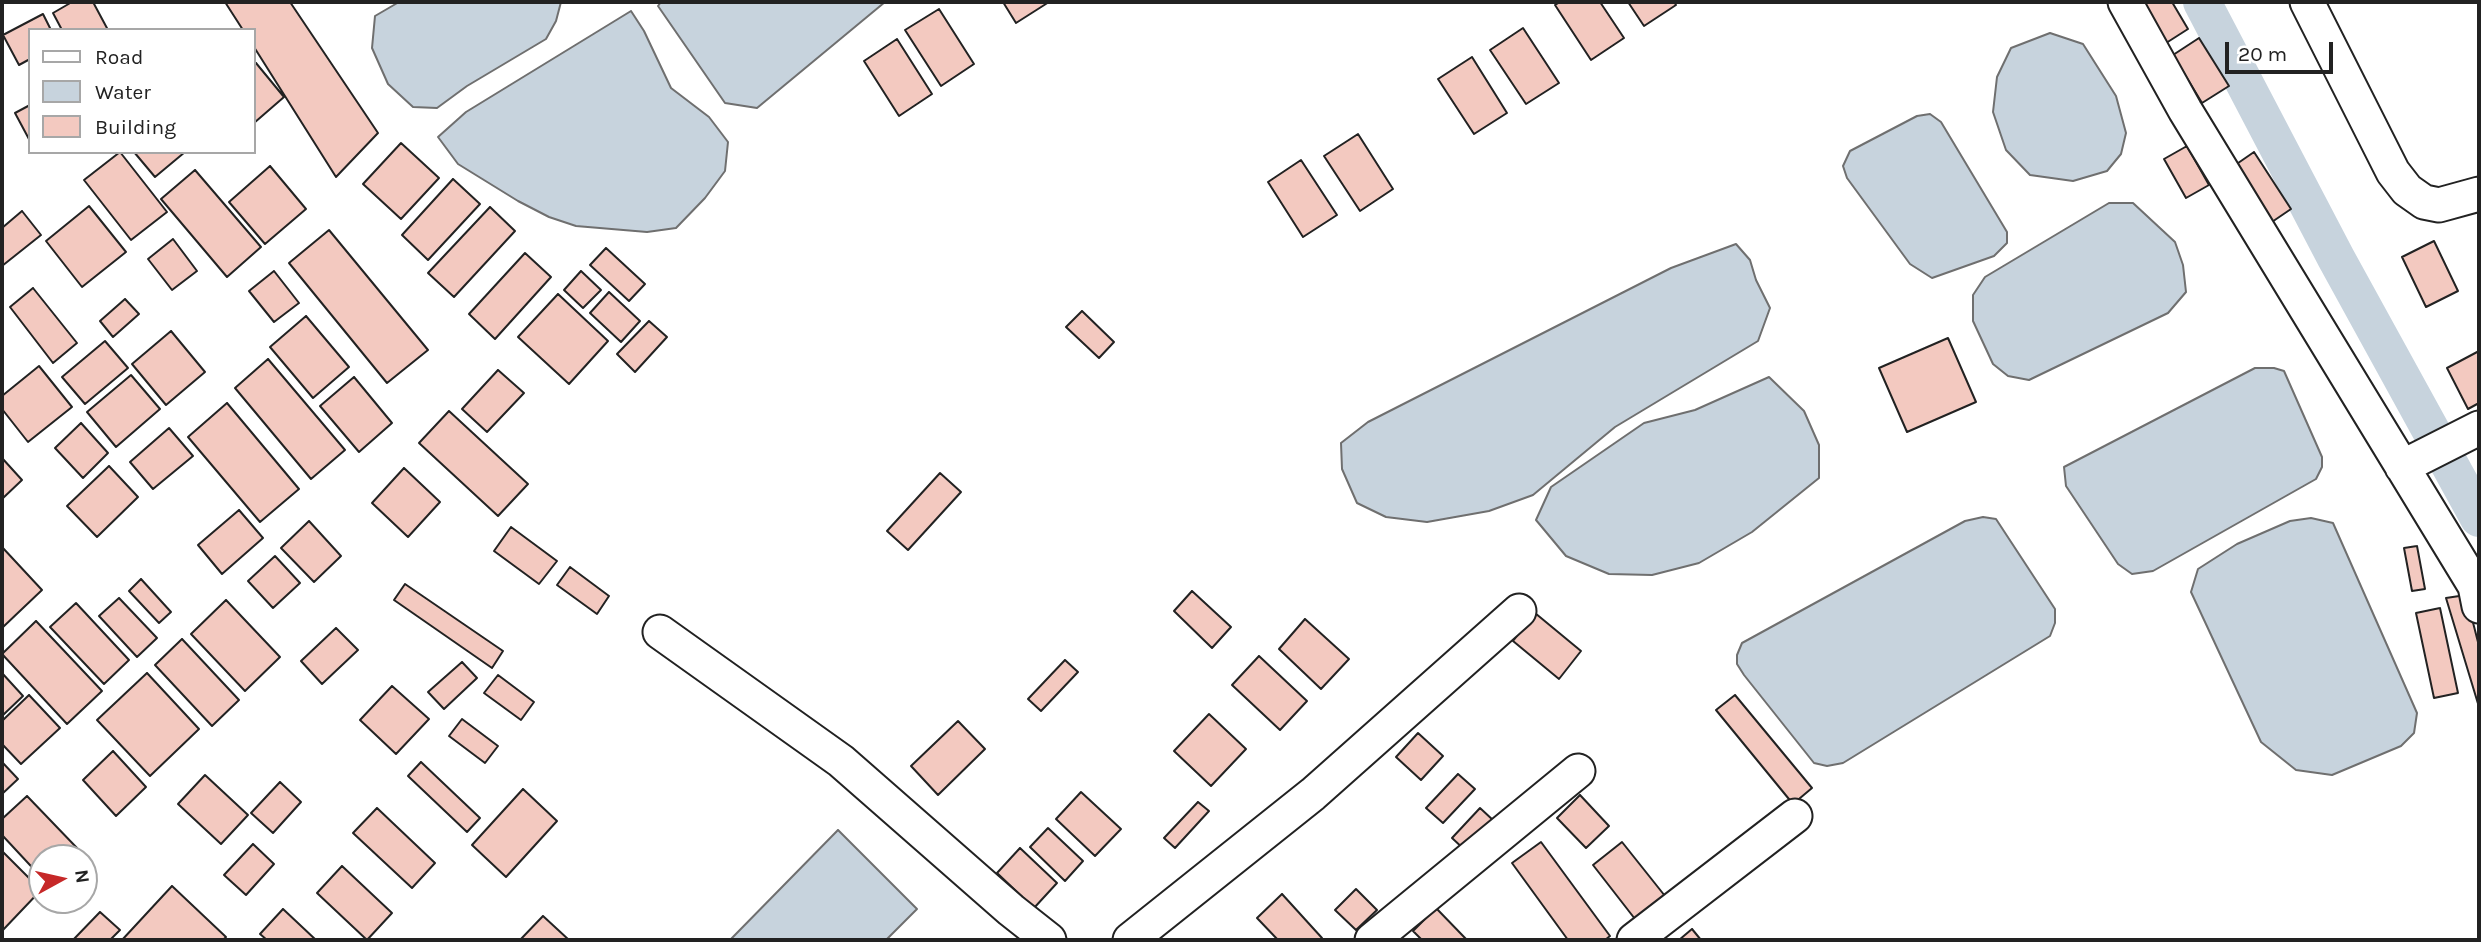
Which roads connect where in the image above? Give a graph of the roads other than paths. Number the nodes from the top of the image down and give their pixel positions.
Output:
1 (2125, 2) edge
2 (2307, 2) edge
3 (2479, 194) edge
4 (2479, 428) edge
5 (2402, 467) junction
6 (2479, 606) edge
7 (1519, 611) dead end
8 (660, 632) dead end
9 (1578, 771) dead end
10 (1795, 816) dead end
11 (1049, 940) edge
12 (1130, 940) edge
13 (1372, 940) edge
14 (1634, 940) edge

1 - 5 street
2 - 3 street
4 - 5 street
5 - 6 street
7 - 12 street
8 - 11 street
9 - 13 street
10 - 14 street

